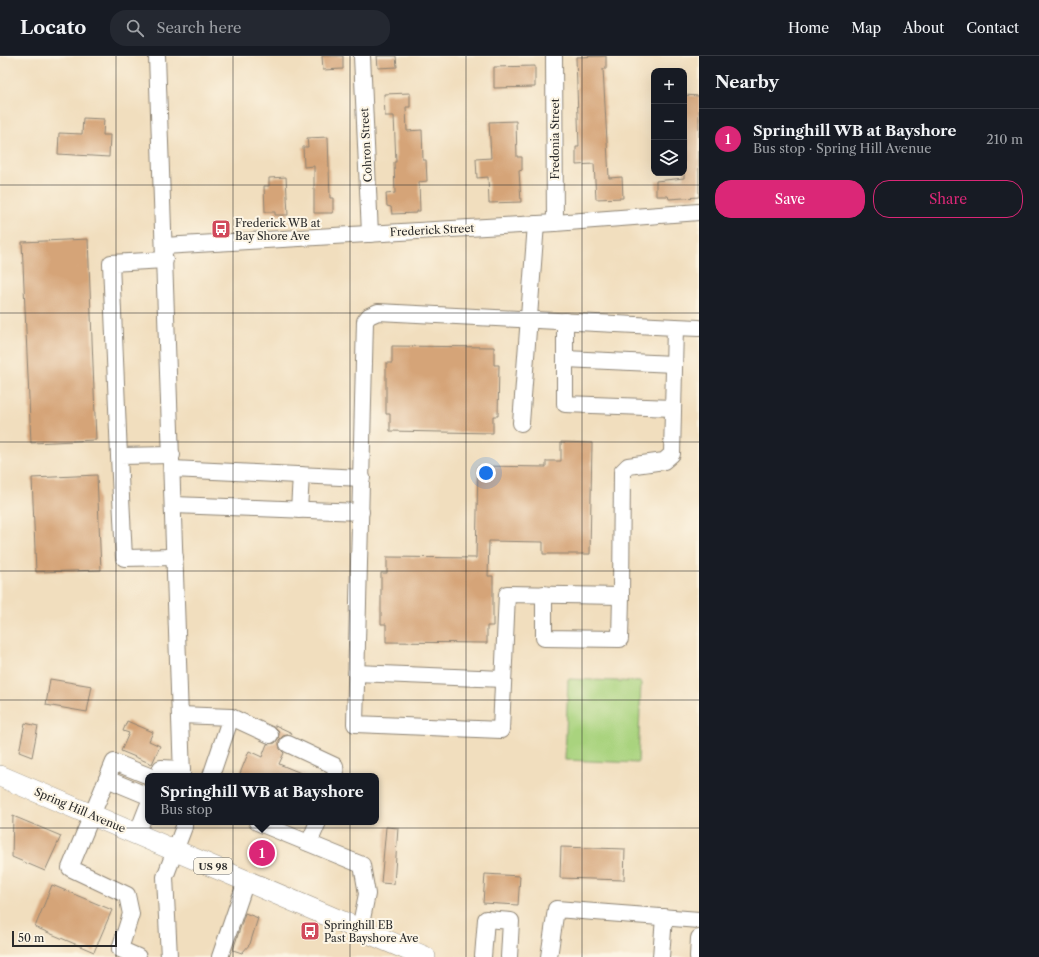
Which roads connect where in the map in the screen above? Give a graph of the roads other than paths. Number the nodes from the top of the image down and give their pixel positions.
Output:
1 (157, 56) edge
2 (362, 56) edge
3 (554, 56) edge
4 (699, 212) edge
5 (555, 223) junction
6 (536, 224) junction
7 (370, 234) junction
8 (164, 253) junction
9 (529, 319) junction
10 (566, 321) junction
11 (675, 327) junction
12 (699, 328) edge
13 (565, 359) junction
14 (674, 364) junction
15 (673, 408) junction
16 (521, 423) dead end
17 (119, 456) junction
18 (172, 462) junction
19 (301, 475) junction
20 (362, 478) junction
21 (174, 505) junction
22 (300, 510) junction
23 (361, 512) junction
24 (175, 557) junction
25 (544, 594) junction
26 (621, 596) junction
27 (356, 673) junction
28 (504, 679) junction
29 (180, 715) junction
30 (231, 717) junction
31 (270, 735) dead end
32 (288, 744) dead end
33 (182, 772) edge
34 (160, 773) edge
35 (212, 773) edge
36 (336, 773) edge
37 (145, 774) edge
38 (0, 776) edge
39 (107, 779) junction
40 (145, 795) edge
41 (145, 814) edge
42 (92, 815) junction
43 (184, 825) edge
44 (264, 825) edge
45 (317, 825) edge
46 (137, 834) junction
47 (309, 843) junction
48 (176, 851) junction
49 (246, 880) junction
50 (664, 917) junction
51 (699, 920) edge
52 (360, 929) junction
53 (699, 938) edge
54 (419, 956) edge
55 (138, 957) edge
56 (169, 957) edge
57 (220, 957) edge
58 (483, 957) edge
59 (509, 957) edge
60 (549, 957) edge
61 (661, 957) edge
62 (698, 957) edge

1 - 8 street
2 - 7 street, Cohron Street
3 - 5 street, Fredonia Street
4 - 5 street, Frederick Street
5 - 6 street, Frederick Street
6 - 7 street, Frederick Street
6 - 9 street
7 - 8 street, Frederick Street
8 - 17 street, Frederick Street
8 - 18 street
9 - 10 street
9 - 16 street
9 - 20 street
10 - 11 street
10 - 13 street
11 - 12 street
11 - 14 street
13 - 14 street
13 - 15 street
14 - 15 street
15 - 26 street
17 - 18 street
17 - 24 street
18 - 19 street
18 - 21 street
19 - 20 street
19 - 22 street
20 - 23 street
21 - 22 street
21 - 24 street
22 - 23 street
23 - 27 street
24 - 29 street
25 - 26 street
25 - 26 street
25 - 28 street
27 - 28 street
27 - 28 street
29 - 30 street
29 - 33 street
30 - 31 street
30 - 35 street
32 - 36 street
33 - 34 street
37 - 39 street
38 - 42 main road, Spring Hill Avenue / US 98
39 - 40 street
39 - 42 street
41 - 46 street
42 - 46 main road, Spring Hill Avenue / US 98
42 - 55 street
43 - 48 street
44 - 47 street
45 - 47 street
46 - 48 main road, Spring Hill Avenue / US 98
47 - 52 street
48 - 49 main road, Spring Hill Avenue / US 98
48 - 56 street
49 - 52 main road, Spring Hill Avenue / US 98
49 - 57 street
50 - 51 street
50 - 60 street
50 - 61 street
52 - 54 main road, Spring Hill Avenue / US 98
53 - 62 street
58 - 59 street

